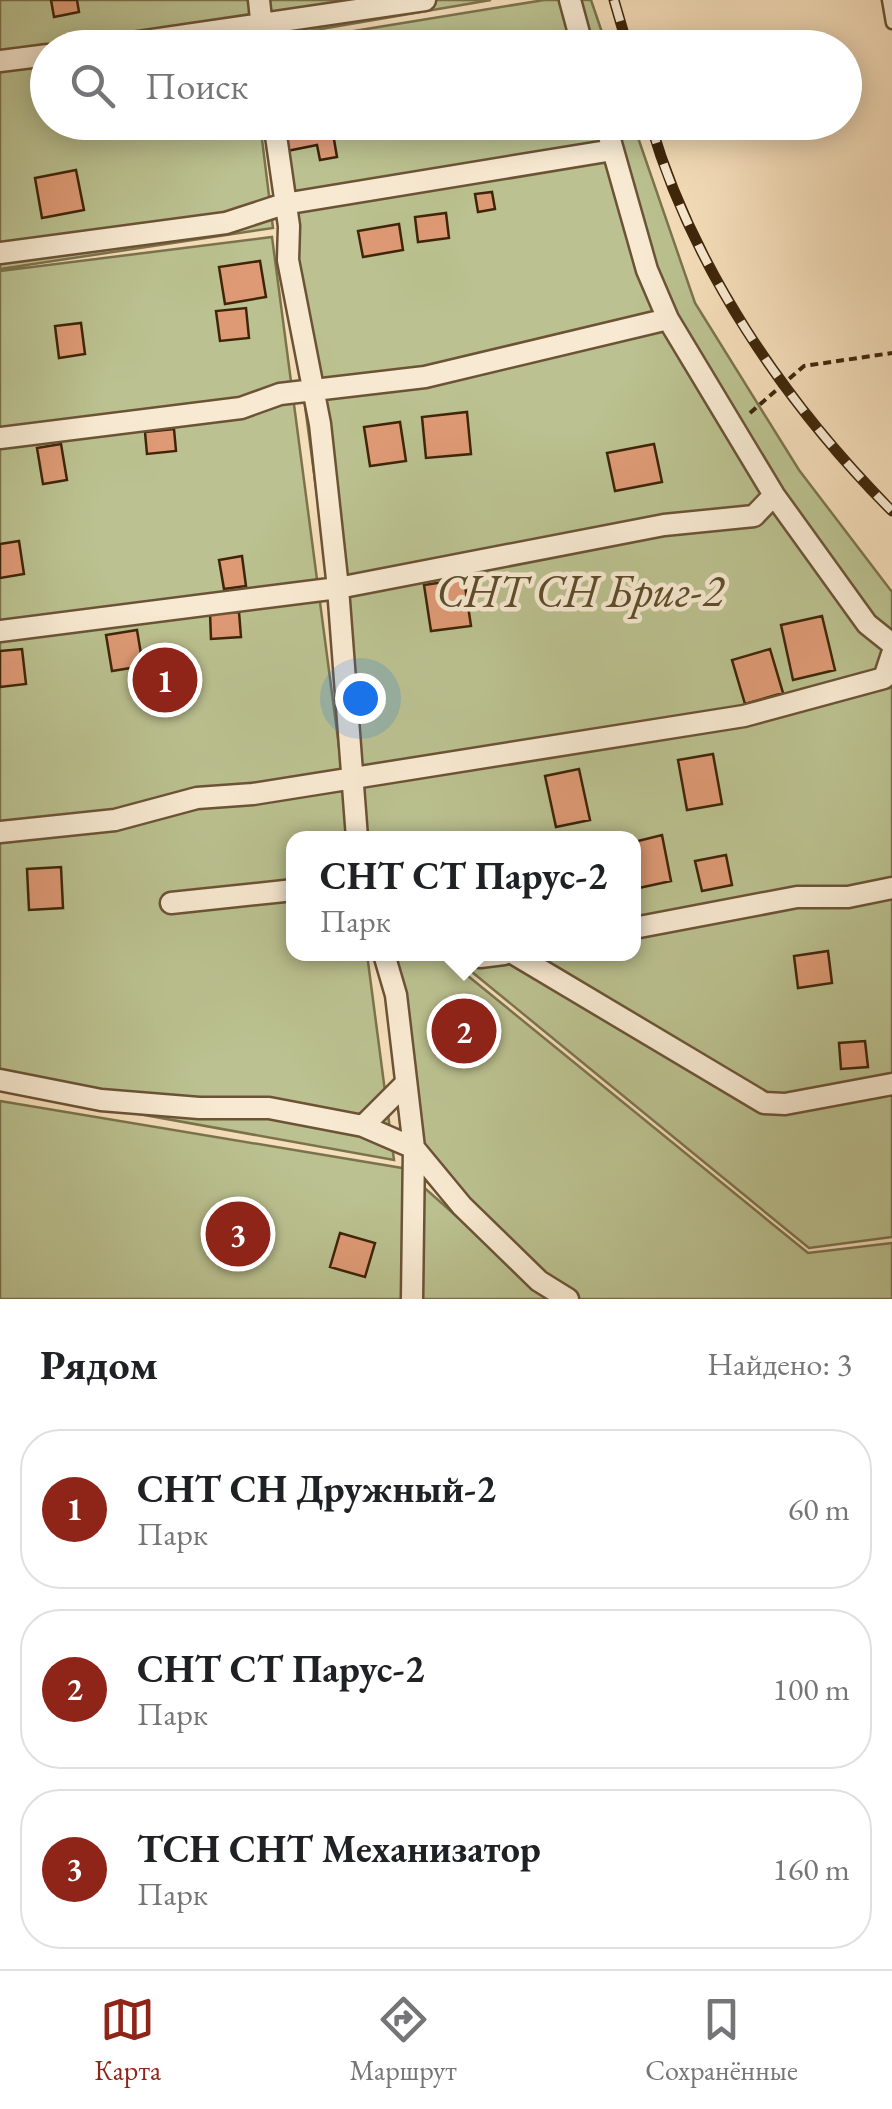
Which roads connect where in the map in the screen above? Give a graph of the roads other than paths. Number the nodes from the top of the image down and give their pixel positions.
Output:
1 (259, 0) edge
2 (425, 0) edge
3 (570, 0) edge
4 (888, 0) edge
5 (892, 22) edge
6 (261, 24) junction
7 (220, 30) edge
8 (262, 30) edge
9 (579, 30) edge
10 (30, 57) edge
11 (0, 62) edge
12 (276, 140) edge
13 (610, 140) edge
14 (613, 150) junction
15 (284, 204) junction
16 (0, 253) edge
17 (668, 319) junction
18 (312, 391) junction
19 (0, 438) edge
20 (774, 494) junction
21 (338, 588) junction
22 (0, 631) edge
23 (892, 644) edge
24 (892, 654) edge
25 (352, 774) junction
26 (356, 831) edge
27 (0, 832) edge
28 (892, 888) edge
29 (286, 891) edge
30 (171, 903) dead end
31 (641, 927) edge
32 (386, 961) edge
33 (526, 961) edge
34 (0, 1080) edge
35 (892, 1084) edge
36 (404, 1085) junction
37 (363, 1126) junction
38 (414, 1148) junction
39 (412, 1299) edge
40 (568, 1299) edge

1 - 6 street
2 - 6 street
3 - 9 street
4 - 5 lane
6 - 7 street
6 - 8 street
10 - 11 street
12 - 15 street
13 - 14 street
14 - 15 street
14 - 17 street
15 - 16 street
15 - 18 street
17 - 18 street
17 - 20 street
18 - 19 street
18 - 21 street
20 - 21 street
20 - 23 street
21 - 22 street
21 - 25 street
24 - 25 street
25 - 26 street
25 - 27 street
28 - 31 street
29 - 30 street
32 - 36 street
33 - 35 street
34 - 37 street
36 - 37 street
36 - 38 street
37 - 38 street
38 - 39 street
38 - 40 street

